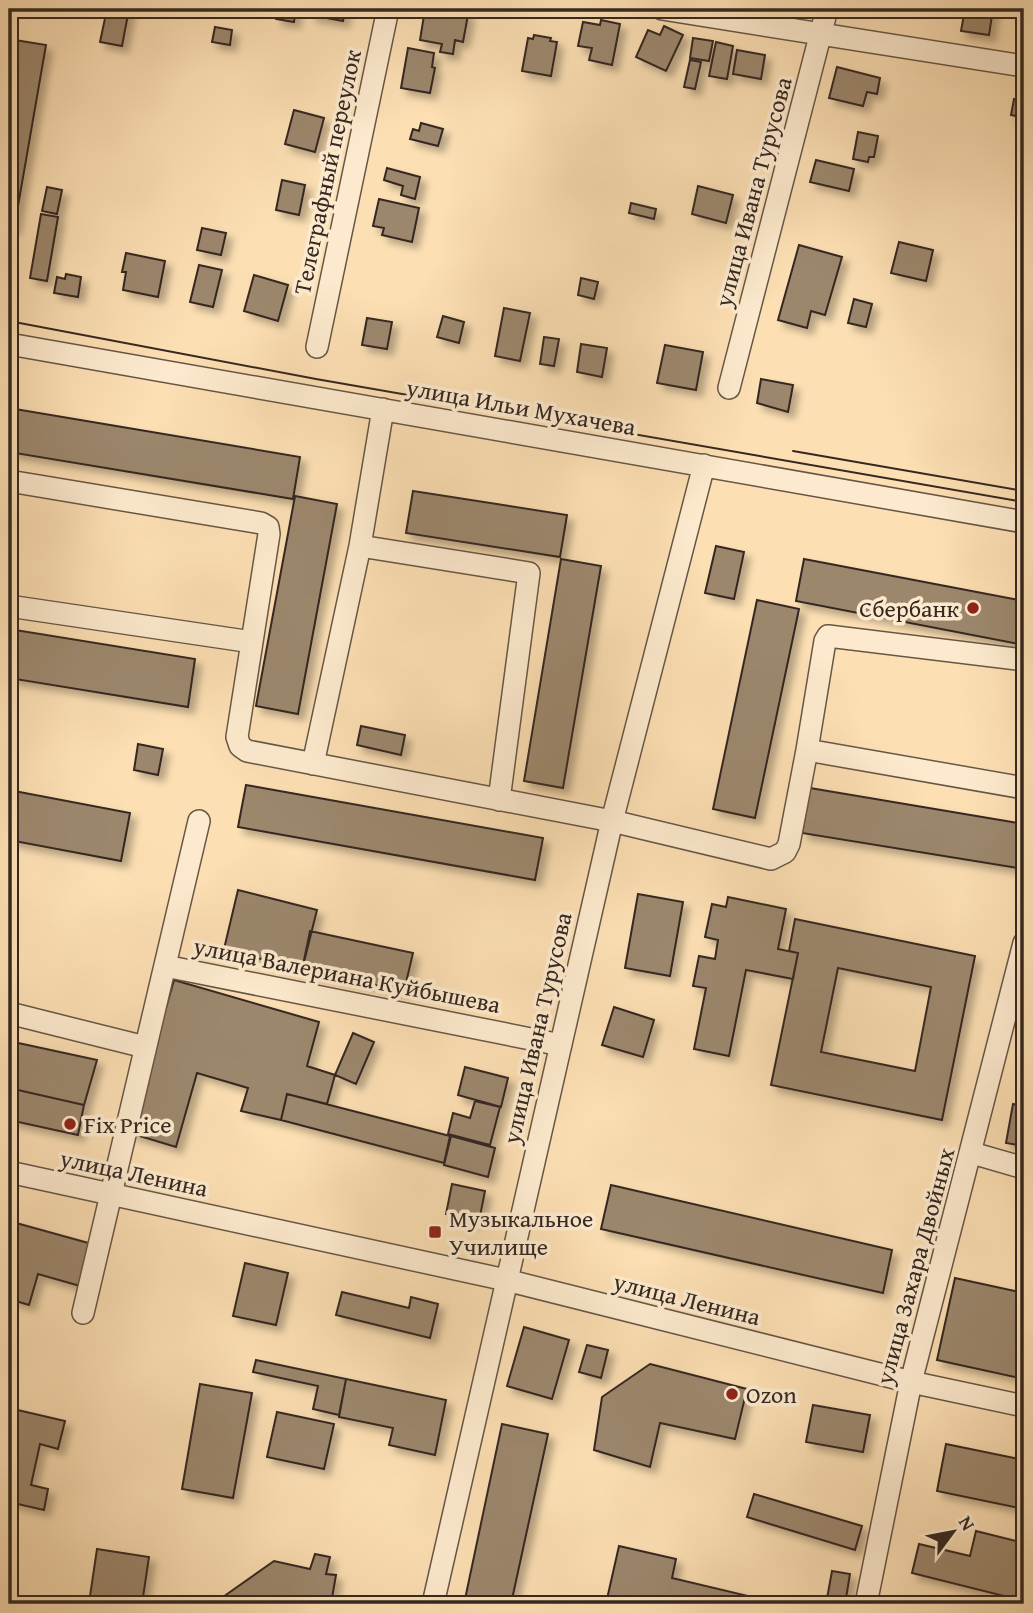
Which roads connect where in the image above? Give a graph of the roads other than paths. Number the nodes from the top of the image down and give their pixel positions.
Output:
1 (388, 9) edge
2 (662, 9) edge
3 (827, 9) edge
4 (822, 32) junction
5 (1024, 66) edge
6 (9, 344) edge
7 (317, 347) dead end
8 (729, 388) dead end
9 (383, 409) junction
10 (704, 466) junction
11 (9, 481) edge
12 (1024, 522) edge
13 (360, 546) junction
14 (9, 606) edge
15 (252, 642) junction
16 (1024, 660) edge
17 (807, 750) junction
18 (313, 764) junction
19 (1024, 788) edge
20 (499, 800) junction
21 (199, 821) dead end
22 (612, 821) junction
23 (1024, 943) edge
24 (165, 966) junction
25 (9, 1013) edge
26 (561, 1045) junction
27 (145, 1047) junction
28 (972, 1153) junction
29 (1024, 1168) edge
30 (9, 1172) edge
31 (110, 1195) junction
32 (506, 1280) junction
33 (83, 1313) dead end
34 (911, 1382) junction
35 (1024, 1406) edge
36 (433, 1604) edge
37 (866, 1604) edge

1 - 7 street, Телеграфный переулок
2 - 4 street
3 - 4 street, улица Ивана Турусова
4 - 5 street
4 - 8 street, улица Ивана Турусова
6 - 9 street, улица Ильи Мухачева
9 - 10 street, улица Ильи Мухачева
9 - 13 street
10 - 12 street, улица Ильи Мухачева
10 - 22 street, улица Ивана Турусова
11 - 15 street
13 - 18 street
13 - 20 street
14 - 15 street
15 - 18 street
16 - 17 street
17 - 19 street
17 - 22 street
18 - 20 street
20 - 22 street
21 - 24 street
22 - 26 street, улица Ивана Турусова
23 - 28 street, улица Захара Двойных
24 - 26 street, улица Валериана Куйбышева
24 - 27 street
25 - 27 street
26 - 32 street, улица Ивана Турусова
27 - 31 street
28 - 29 street
28 - 34 street, улица Захара Двойных
30 - 31 street, улица Ленина
31 - 32 street, улица Ленина
31 - 33 street
32 - 34 street, улица Ленина
32 - 36 street, улица Ивана Турусова
34 - 35 street, улица Ленина
34 - 37 street, улица Захара Двойных

